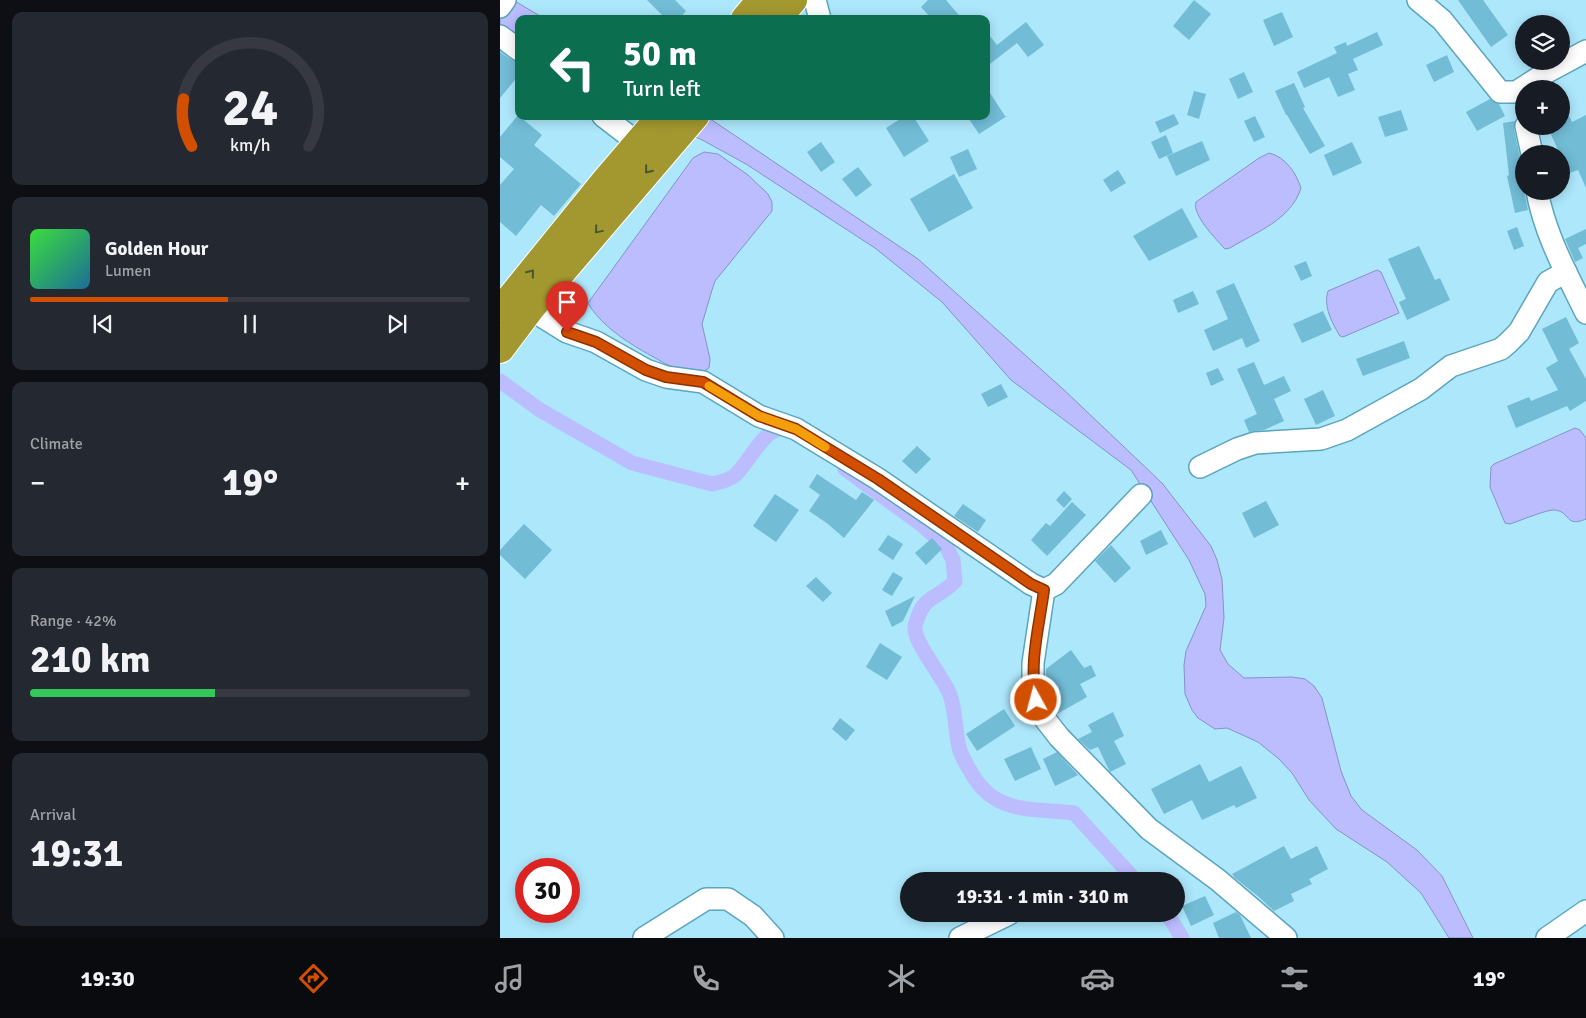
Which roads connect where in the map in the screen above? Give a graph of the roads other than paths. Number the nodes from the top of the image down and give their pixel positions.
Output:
1 (505, 0) edge
2 (761, 0) edge
3 (793, 0) edge
4 (815, 0) edge
5 (1418, 0) edge
6 (500, 7) edge
7 (748, 15) edge
8 (780, 15) edge
9 (819, 15) edge
10 (500, 36) edge
11 (515, 47) edge
12 (1586, 51) edge
13 (1535, 80) edge
14 (1515, 92) edge
15 (614, 120) edge
16 (686, 120) edge
17 (654, 134) edge
18 (1538, 200) edge
19 (1566, 272) junction
20 (530, 309) junction
21 (500, 311) edge
22 (1586, 313) edge
23 (500, 349) edge
24 (1200, 467) dead end
25 (1141, 495) dead end
26 (1044, 590) junction
27 (1586, 911) edge
28 (993, 922) edge
29 (644, 938) edge
30 (773, 938) edge
31 (960, 938) edge
32 (1286, 938) edge
33 (1547, 938) edge

1 - 6 street
2 - 7 highway
3 - 8 highway
4 - 9 street
5 - 14 street
10 - 11 street
12 - 13 street
15 - 17 street
16 - 17 highway
17 -> 20 highway
21 -> 17 highway
18 - 19 street
19 - 22 street
19 - 24 street
20 - 23 highway
20 - 26 street
25 - 26 street
26 - 32 street
27 - 33 street
28 - 31 street
29 - 30 street

